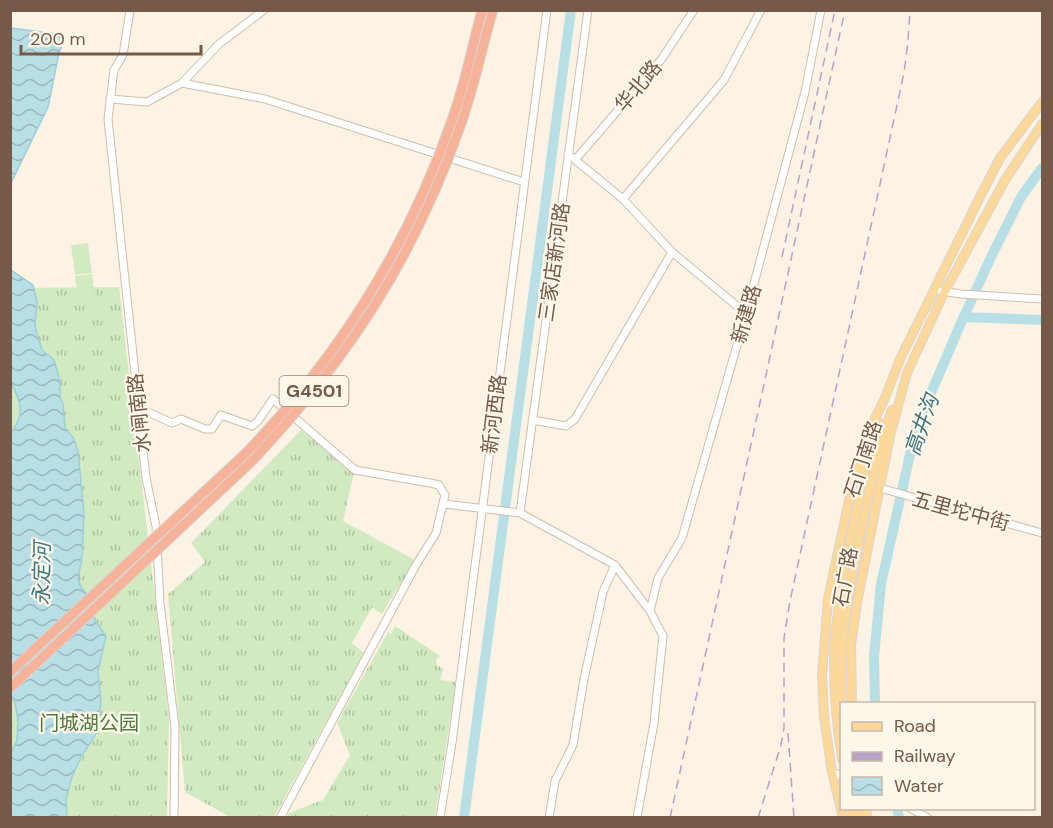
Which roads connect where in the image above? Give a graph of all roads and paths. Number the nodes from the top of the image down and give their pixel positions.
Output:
1 (130, 10) edge
2 (264, 10) edge
3 (482, 10) edge
4 (493, 10) edge
5 (547, 10) edge
6 (588, 10) edge
7 (694, 10) edge
8 (761, 10) edge
9 (821, 10) edge
10 (182, 83) junction
11 (110, 99) junction
12 (1042, 102) edge
13 (1042, 124) edge
14 (568, 154) junction
15 (576, 159) junction
16 (524, 182) junction
17 (623, 199) junction
18 (672, 252) junction
19 (935, 288) junction
20 (944, 292) junction
21 (1042, 299) edge
22 (747, 310) junction
23 (907, 373) junction
24 (885, 398) junction
25 (139, 408) junction
26 (532, 420) junction
27 (880, 488) junction
28 (444, 504) junction
29 (482, 508) junction
30 (520, 513) junction
31 (1042, 533) edge
32 (615, 565) junction
33 (650, 611) junction
34 (10, 672) edge
35 (10, 688) edge
36 (842, 702) edge
37 (852, 702) edge
38 (840, 746) edge
39 (832, 772) junction
40 (840, 775) edge
41 (840, 805) edge
42 (914, 810) edge
43 (174, 818) edge
44 (280, 818) edge
45 (440, 818) edge
46 (549, 818) edge
47 (637, 818) edge
48 (928, 818) edge

1 - 11 street, 水闸南路
2 - 10 street
3 - 34 highway, G4501, bridge
4 - 35 highway, G4501, bridge
5 - 16 street, 新河西路
6 - 14 street, 三家店新河路
7 - 15 street, 华北路
8 - 17 street
9 - 22 street, 新建路
10 - 11 street
10 - 16 street
11 - 25 street, 水闸南路
12 - 19 main road, 石门南路
13 - 20 main road, 石门南路
14 - 15 street
14 - 26 street, 三家店新河路
15 - 17 street
16 - 29 street, 新河西路
17 - 18 street
18 - 22 street
18 - 26 street
19 - 20 street
19 - 24 main road, 石门南路
20 - 21 street
20 - 23 main road, 石门南路
22 - 33 street, 新建路
23 - 27 main road, 石门南路
23 - 36 main road, 石广路
24 - 38 main road, 石广路
24 - 39 main road, 石门南路
25 - 28 street
25 - 43 street, 水闸南路
26 - 30 street, 三家店新河路
27 - 31 street, 五里坨中街
27 - 37 main road, 石门南路
28 - 29 street
28 - 44 street
29 - 30 street
29 - 45 street, 新河西路
30 - 32 street
32 - 33 street
32 - 46 street
33 - 47 street
39 - 40 street
39 - 41 main road, 石门南路
42 - 48 street

